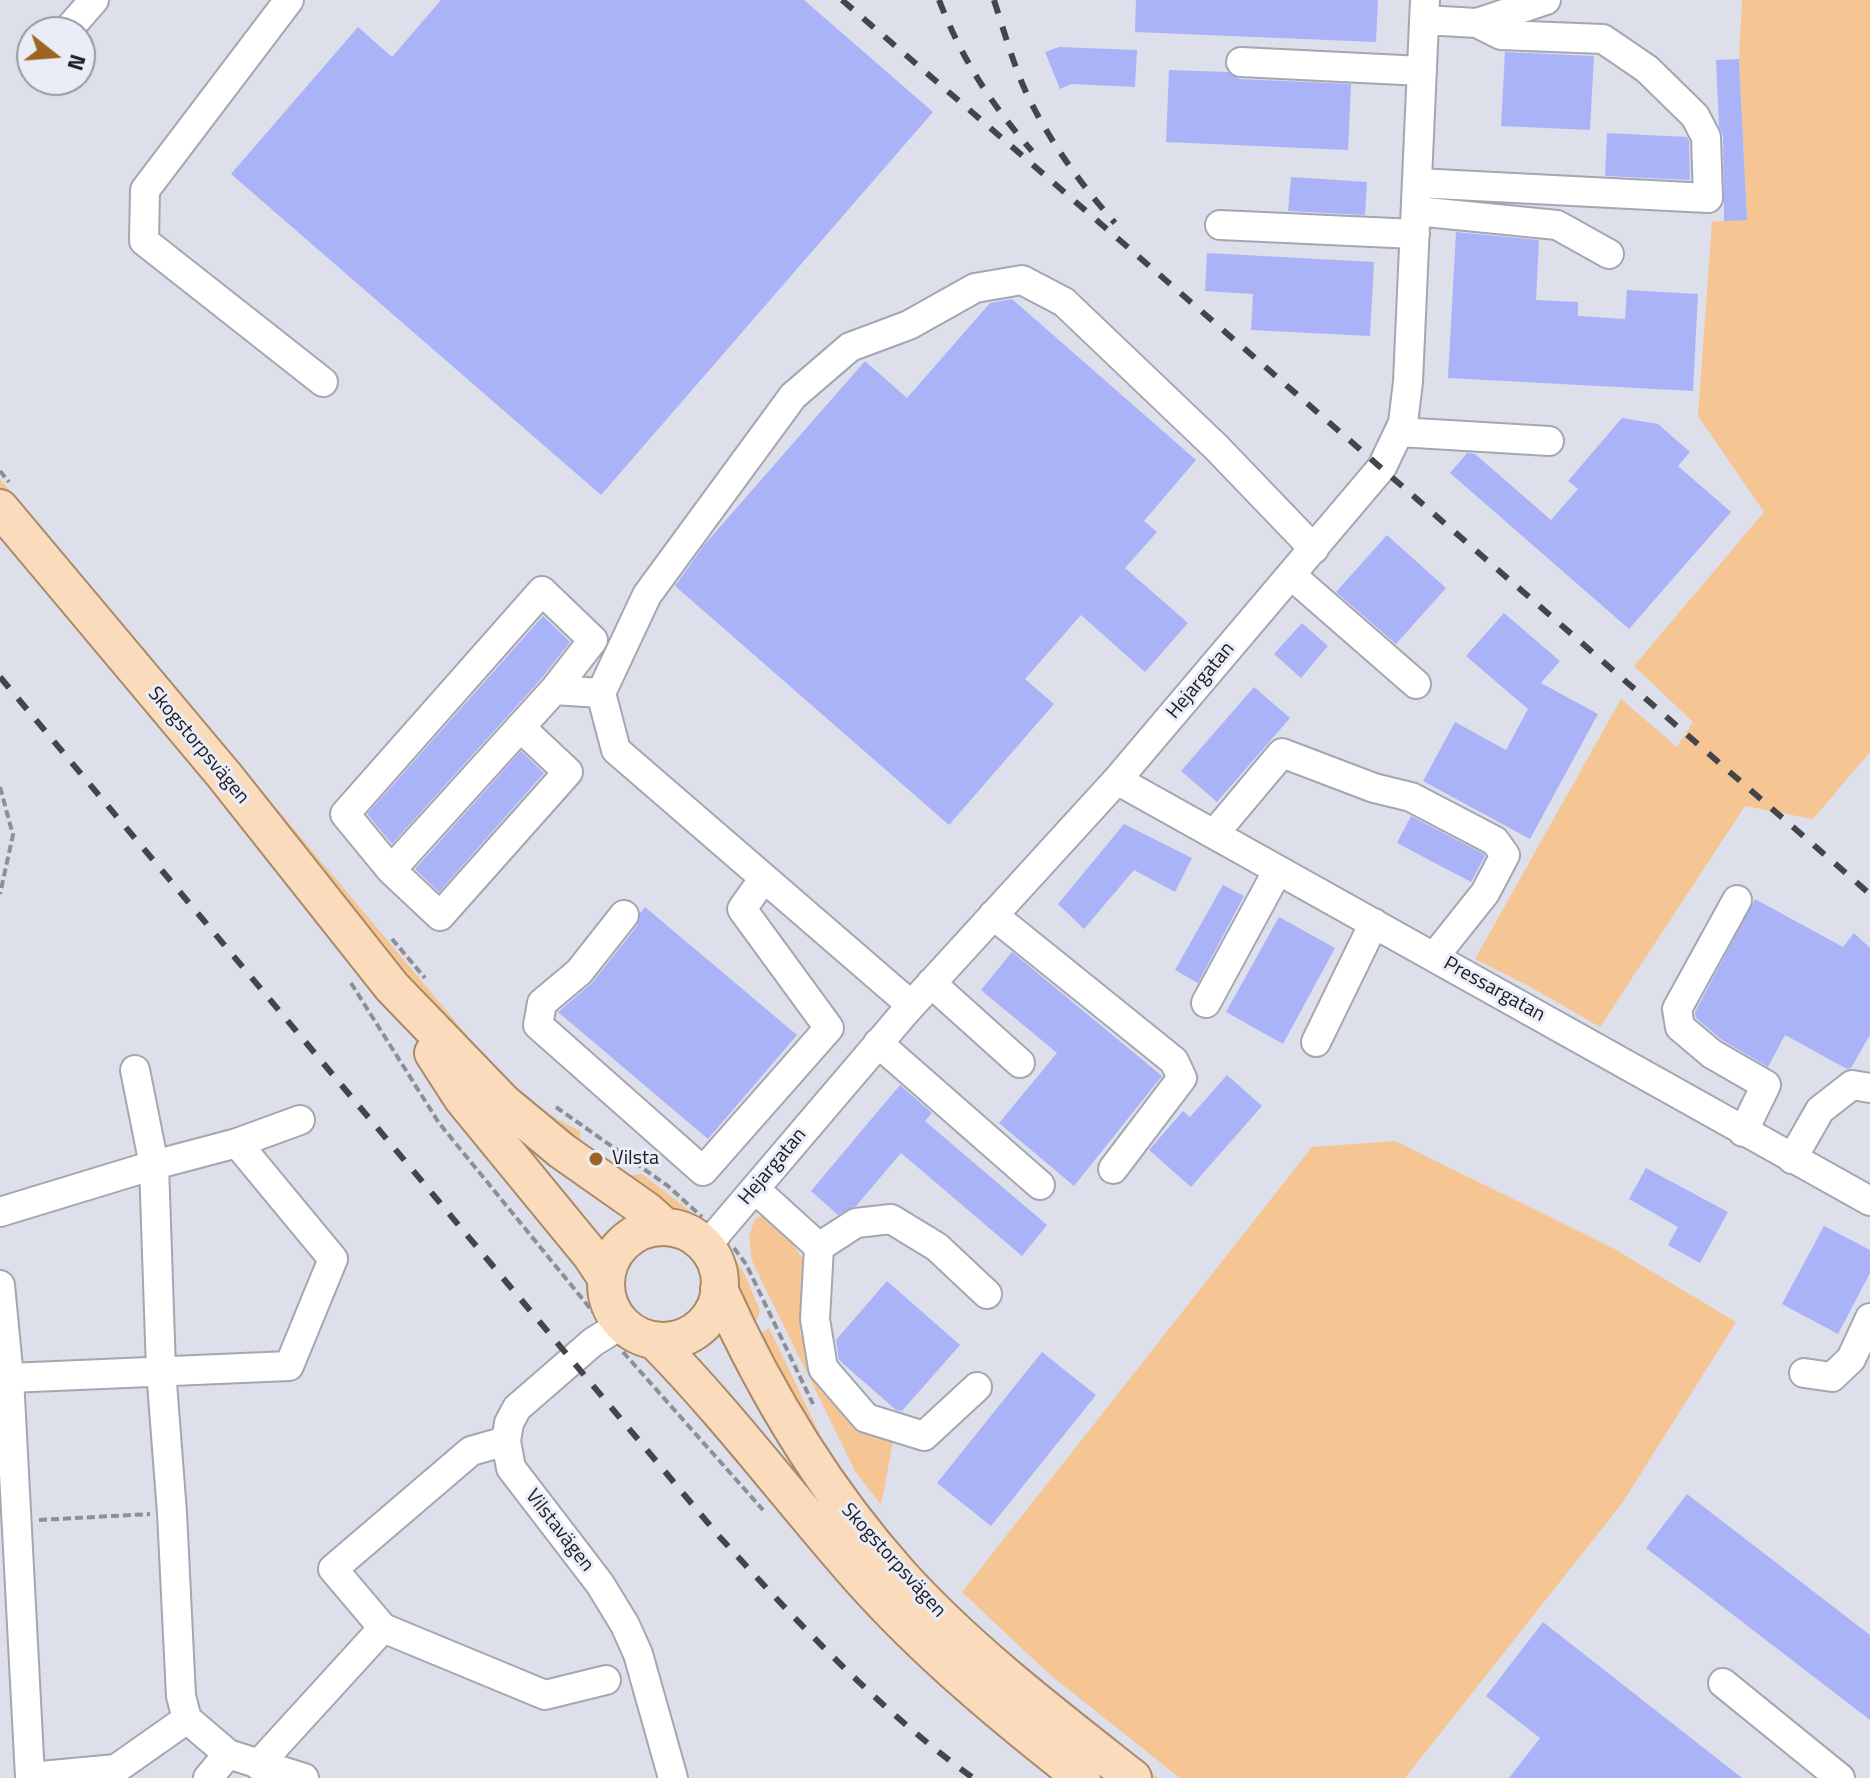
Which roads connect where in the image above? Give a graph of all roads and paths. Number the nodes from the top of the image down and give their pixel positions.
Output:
1 (94, 0) edge
2 (289, 0) edge
3 (1546, 0) edge
4 (1425, 10) edge
5 (80, 16) edge
6 (1477, 23) junction
7 (1241, 62) dead end
8 (1422, 71) junction
9 (1416, 210) junction
10 (1220, 225) dead end
11 (1609, 254) dead end
12 (323, 382) dead end
13 (1399, 432) junction
14 (1549, 441) dead end
15 (0, 508) edge
16 (1314, 549) junction
17 (1291, 575) junction
18 (1416, 684) dead end
19 (554, 690) junction
20 (601, 693) junction
21 (520, 727) junction
22 (1117, 780) junction
23 (0, 787) edge
24 (1214, 834) junction
25 (391, 870) junction
26 (1278, 870) junction
27 (764, 878) junction
28 (0, 894) edge
29 (1737, 900) dead end
30 (624, 915) dead end
31 (993, 915) junction
32 (1374, 923) junction
33 (1434, 957) junction
34 (351, 983) dead end
35 (931, 983) junction
36 (392, 987) junction
37 (1206, 1003) dead end
38 (911, 1005) junction
39 (1316, 1042) dead end
40 (878, 1043) junction
41 (1020, 1063) dead end
42 (135, 1070) dead end
43 (1870, 1088) edge
44 (300, 1120) dead end
45 (1743, 1132) junction
46 (237, 1143) junction
47 (1792, 1159) junction
48 (154, 1165) junction
49 (1113, 1169) dead end
50 (1040, 1185) dead end
51 (755, 1189) junction
52 (1870, 1201) edge
53 (0, 1212) edge
54 (665, 1227) junction
55 (819, 1247) junction
56 (707, 1249) junction
57 (606, 1278) junction
58 (0, 1285) edge
59 (719, 1289) junction
60 (987, 1294) dead end
61 (1870, 1318) edge
62 (615, 1328) junction
63 (654, 1340) junction
64 (161, 1370) junction
65 (1804, 1373) dead end
66 (9, 1378) junction
67 (977, 1387) dead end
68 (506, 1441) junction
69 (172, 1513) junction
70 (17, 1521) junction
71 (383, 1628) junction
72 (606, 1680) dead end
73 (1723, 1683) dead end
74 (187, 1719) junction
75 (228, 1754) junction
76 (258, 1765) junction
77 (208, 1778) edge
78 (304, 1778) edge
79 (673, 1778) edge
80 (1082, 1778) edge
81 (1133, 1778) edge
82 (1840, 1778) edge

1 - 5 street
2 - 12 street
3 - 6 street
4 - 6 street
4 - 8 street, Hejargatan
6 - 9 street
7 - 8 street
8 - 9 street, Hejargatan
9 - 10 street
9 - 11 street
9 - 13 street, Hejargatan
13 - 14 street
13 - 16 street, Hejargatan
15 - 36 main road, Skogstorpsvägen
16 - 17 street, Hejargatan
16 - 20 street
17 - 18 street
17 - 22 street, Hejargatan
19 - 20 street
19 - 21 street
19 - 25 street
20 - 27 street
21 - 25 street
21 - 25 street
22 - 24 street, Pressargatan
22 - 31 street, Hejargatan
23 - 28 path
24 - 26 street, Pressargatan
24 - 33 street
26 - 32 street, Pressargatan
26 - 37 street
27 - 30 street
27 - 38 street
29 - 45 street
31 - 35 street, Hejargatan
31 - 49 street
32 - 33 street, Pressargatan
32 - 39 street
33 - 45 street, Pressargatan
34 - 62 path
35 - 38 street, Hejargatan
35 - 41 street
36 - 54 main road, Skogstorpsvägen
36 - 57 main road, Skogstorpsvägen
38 - 40 street, Hejargatan
40 - 50 street
40 - 51 street, Hejargatan
42 - 48 street
43 - 47 street
44 - 46 street
45 - 47 street, Pressargatan
46 - 48 street
46 - 64 street
47 - 52 street, Pressargatan
48 - 53 street
48 - 64 street
51 - 55 street
51 - 56 street, Hejargatan
54 - 56 main road
54 - 57 main road
55 - 60 street
55 - 67 street
56 - 59 main road
57 - 62 main road
58 - 66 street
59 - 63 main road
59 - 81 main road, Skogstorpsvägen
61 - 65 street
62 - 63 main road
62 - 68 street
63 - 80 main road, Skogstorpsvägen
64 - 66 street
64 - 69 street
66 - 70 street
68 - 71 street
68 - 79 street, Vilstavägen
69 - 70 path
69 - 74 street
70 - 74 street
71 - 72 street
71 - 76 street
73 - 82 street
74 - 75 street
75 - 76 street
75 - 77 street
76 - 78 street

